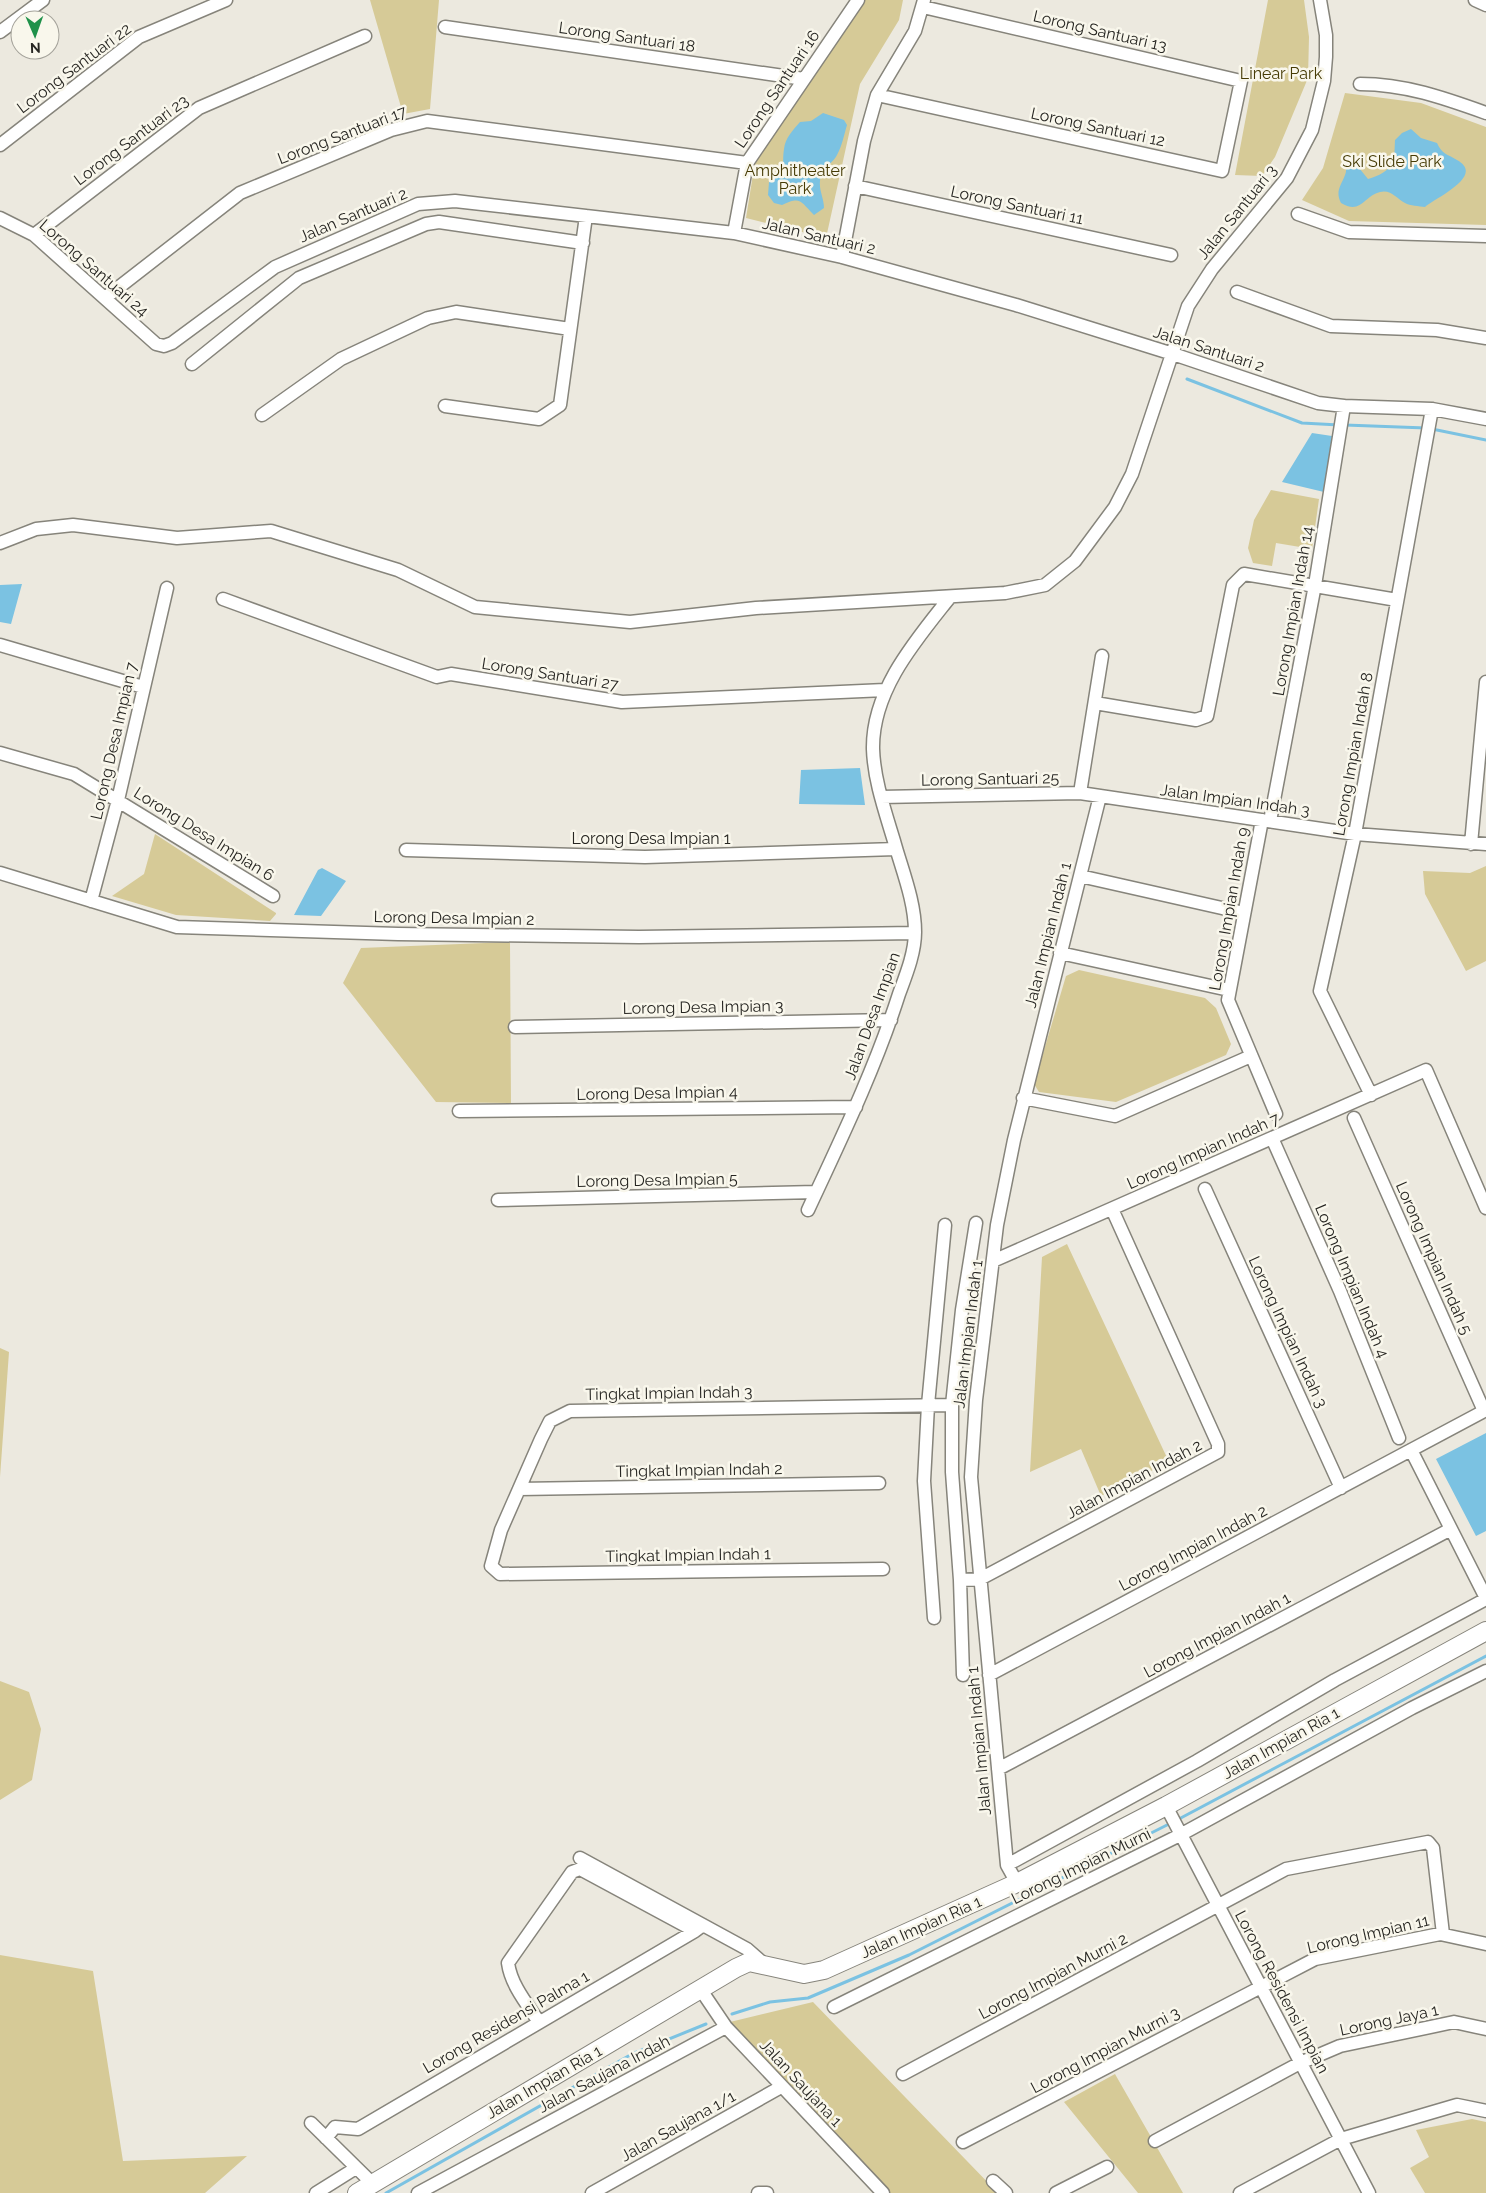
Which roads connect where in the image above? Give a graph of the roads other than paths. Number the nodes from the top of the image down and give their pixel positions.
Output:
1 (43, 0) edge
2 (226, 0) edge
3 (858, 0) edge
4 (1320, 0) edge
5 (1475, 0) edge
6 (923, 3) edge
7 (1486, 5) edge
8 (445, 27) dead end
9 (0, 32) edge
10 (365, 36) dead end
11 (804, 79) junction
12 (1241, 81) joint
13 (1360, 84) dead end
14 (876, 95) junction
15 (1486, 113) edge
16 (0, 145) edge
17 (747, 163) junction
18 (855, 186) junction
19 (1298, 214) dead end
20 (586, 216) junction
21 (0, 218) edge
22 (734, 233) junction
23 (34, 235) junction
24 (1486, 236) edge
25 (583, 243) junction
26 (1171, 255) dead end
27 (842, 257) junction
28 (1237, 292) dead end
29 (105, 298) junction
30 (570, 329) junction
31 (1486, 338) edge
32 (164, 346) joint
33 (1173, 354) junction
34 (192, 364) dead end
35 (445, 406) dead end
36 (1343, 410) junction
37 (1431, 413) junction
38 (262, 415) dead end
39 (1486, 419) edge
40 (0, 543) edge
41 (1315, 586) junction
42 (167, 588) dead end
43 (950, 597) junction
44 (224, 599) dead end
45 (1397, 600) junction
46 (0, 644) edge
47 (1102, 656) dead end
48 (1486, 682) edge
49 (143, 686) junction
50 (885, 690) junction
51 (1095, 703) junction
52 (0, 753) edge
53 (1080, 793) junction
54 (1100, 796) junction
55 (881, 797) junction
56 (118, 800) junction
57 (1266, 820) junction
58 (1355, 834) junction
59 (1471, 844) junction
60 (1486, 844) edge
61 (896, 849) junction
62 (406, 850) dead end
63 (0, 872) edge
64 (1080, 876) junction
65 (273, 896) dead end
66 (91, 901) junction
67 (1244, 912) junction
68 (915, 932) junction
69 (1060, 953) junction
70 (1229, 990) junction
71 (891, 1020) junction
72 (515, 1027) dead end
73 (1251, 1056) junction
74 (1371, 1095) junction
75 (1023, 1098) junction
76 (856, 1107) junction
77 (459, 1111) dead end
78 (1276, 1114) dead end
79 (1354, 1118) dead end
80 (1272, 1138) junction
81 (1481, 1182) edge
82 (1205, 1189) dead end
83 (816, 1192) junction
84 (498, 1200) dead end
85 (1486, 1208) edge
86 (1112, 1209) junction
87 (808, 1210) dead end
88 (976, 1223) dead end
89 (945, 1225) dead end
90 (993, 1261) junction
91 (928, 1405) junction
92 (952, 1405) junction
93 (1485, 1411) edge
94 (1400, 1438) dead end
95 (1411, 1450) junction
96 (879, 1483) dead end
97 (1341, 1488) junction
98 (520, 1489) junction
99 (1451, 1529) junction
100 (883, 1569) dead end
101 (494, 1571) joint
102 (980, 1579) junction
103 (960, 1580) junction
104 (1486, 1599) edge
105 (934, 1618) dead end
106 (1486, 1631) edge
107 (1486, 1671) edge
108 (963, 1674) dead end
109 (989, 1675) junction
110 (998, 1769) junction
111 (1168, 1811) junction
112 (1179, 1831) junction
113 (580, 1858) dead end
114 (1007, 1865) junction
115 (1017, 1884) junction
116 (1218, 1906) junction
117 (699, 1928) junction
118 (1443, 1934) junction
119 (1486, 1944) edge
120 (765, 1965) junction
121 (1261, 1986) junction
122 (701, 1990) junction
123 (834, 2007) dead end
124 (539, 2022) junction
125 (726, 2027) junction
126 (1486, 2029) edge
127 (1300, 2063) junction
128 (903, 2074) dead end
129 (781, 2087) junction
130 (1486, 2111) edge
131 (311, 2124) dead end
132 (326, 2138) junction
133 (1341, 2139) junction
134 (1155, 2140) dead end
135 (963, 2142) dead end
136 (1107, 2167) dead end
137 (356, 2168) junction
138 (993, 2180) dead end
139 (372, 2184) junction
140 (316, 2193) edge
141 (357, 2193) edge
142 (418, 2193) edge
143 (592, 2193) edge
144 (758, 2193) edge
145 (767, 2193) edge
146 (883, 2193) edge
147 (1006, 2193) edge
148 (1056, 2193) edge
149 (1240, 2193) edge
150 (1368, 2193) edge

1 - 9 street
2 - 16 street, Lorong Santuari 22
3 - 11 street, Lorong Santuari 16
4 - 33 street, Jalan Santuari 3
5 - 7 street
6 - 12 street, Lorong Santuari 13
6 - 14 street
8 - 11 street, Lorong Santuari 18
10 - 23 street, Lorong Santuari 23
11 - 17 street, Lorong Santuari 16
12 - 14 street, Lorong Santuari 12
13 - 15 street
14 - 18 street
17 - 22 street, Lorong Santuari 16
17 - 29 street, Lorong Santuari 17
18 - 26 street, Lorong Santuari 11
18 - 27 street
19 - 24 street
20 - 22 street, Jalan Santuari 2
20 - 25 street
20 - 32 street, Jalan Santuari 2
21 - 23 street, Lorong Santuari 24
22 - 27 street, Jalan Santuari 2
23 - 29 street, Lorong Santuari 24
25 - 30 street
25 - 34 street
27 - 33 street, Jalan Santuari 2
28 - 31 street
29 - 32 street, Lorong Santuari 24
30 - 35 street
30 - 38 street
33 - 36 street, Jalan Santuari 2
33 - 43 street, Jalan Santuari 3
36 - 37 street, Jalan Santuari 2
36 - 41 street, Lorong Impian Indah 14
37 - 39 street, Jalan Santuari 2
37 - 45 street, Lorong Impian Indah 8
40 - 43 street, Jalan Santuari 3
41 - 45 street
41 - 51 street
41 - 57 street, Lorong Impian Indah 14
42 - 49 street, Lorong Desa Impian 7
43 - 50 street, Jalan Desa Impian
44 - 50 street, Lorong Santuari 27
45 - 58 street, Lorong Impian Indah 8
46 - 49 street
47 - 51 street
48 - 59 street
49 - 56 street, Lorong Desa Impian 7
50 - 55 street, Jalan Desa Impian
51 - 53 street
52 - 56 street, Lorong Desa Impian 6
53 - 54 street, Lorong Santuari 25
53 - 55 street, Lorong Santuari 25
54 - 57 street, Jalan Impian Indah 3
54 - 64 street, Jalan Impian Indah 1
55 - 61 street, Jalan Desa Impian
56 - 65 street, Lorong Desa Impian 6
56 - 66 street, Lorong Desa Impian 7
57 - 58 street, Jalan Impian Indah 3
57 - 67 street, Lorong Impian Indah 9
58 - 59 street, Jalan Impian Indah 3
58 - 74 street, Lorong Impian Indah 8
59 - 60 street, Jalan Impian Indah 3
61 - 62 street, Lorong Desa Impian 1
61 - 68 street, Jalan Desa Impian
63 - 66 street, Lorong Desa Impian 2
64 - 67 street
64 - 69 street, Jalan Impian Indah 1
66 - 68 street, Lorong Desa Impian 2
67 - 70 street, Lorong Impian Indah 9
68 - 71 street, Jalan Desa Impian
69 - 70 street
69 - 75 street, Jalan Impian Indah 1
70 - 73 street, Lorong Impian Indah 9
71 - 72 street, Lorong Desa Impian 3
71 - 76 street, Jalan Desa Impian
73 - 75 street
73 - 78 street, Lorong Impian Indah 9
74 - 80 street, Lorong Impian Indah 7
74 - 81 street, Lorong Impian Indah 7
75 - 90 street, Jalan Impian Indah 1
76 - 77 street, Lorong Desa Impian 4
76 - 83 street, Jalan Desa Impian
79 - 93 street, Lorong Impian Indah 5
80 - 86 street, Lorong Impian Indah 7
80 - 94 street, Lorong Impian Indah 4
81 - 85 street
82 - 97 street, Lorong Impian Indah 3
83 - 84 street, Lorong Desa Impian 5
83 - 87 street, Jalan Desa Impian
86 - 90 street, Lorong Impian Indah 7
86 - 102 street, Jalan Impian Indah 2
88 - 92 street, Jalan Impian Indah 1
89 - 91 street, Jalan Impian Indah 1
90 - 102 street, Jalan Impian Indah 1
91 - 92 street, Tingkat Impian Indah 3
91 - 98 street, Tingkat Impian Indah 3
91 - 105 street, Jalan Impian Indah 1
92 - 103 street, Jalan Impian Indah 1
93 - 95 street, Lorong Impian Indah 2
95 - 97 street, Lorong Impian Indah 2
95 - 99 street
96 - 98 street, Tingkat Impian Indah 2
97 - 109 street, Lorong Impian Indah 2
98 - 101 street, Tingkat Impian Indah 3
99 - 104 street
99 - 110 street, Lorong Impian Indah 1
100 - 101 street, Tingkat Impian Indah 1
102 - 103 street, Jalan Impian Indah 2
102 - 109 street, Jalan Impian Indah 1
103 - 108 street, Jalan Impian Indah 1
104 - 114 street, Jalan Impian Ria 1
106 - 111 street, Jalan Impian Ria 1
107 - 112 street, Lorong Impian Murni
109 - 110 street, Jalan Impian Indah 1
110 - 114 street, Jalan Impian Indah 1
111 - 112 street, Lorong Residensi Impian
111 - 115 street, Jalan Impian Ria 1
112 - 116 street, Lorong Residensi Impian
112 - 123 street, Lorong Impian Murni
113 - 117 street
114 - 115 street, Jalan Impian Indah 1
115 - 120 street, Jalan Impian Ria 1
116 - 118 street, Lorong Impian Murni 2
116 - 121 street, Lorong Residensi Impian
116 - 128 street, Lorong Impian Murni 2
117 - 120 street
117 - 124 street, Lorong Residensi Palma 1
117 - 124 street
118 - 119 street, Lorong Impian 11
118 - 121 street, Lorong Impian 11
120 - 122 street, Jalan Impian Ria 1
121 - 127 street, Lorong Residensi Impian
121 - 135 street, Lorong Impian Murni 3
122 - 125 street, Jalan Saujana 1
122 - 139 street, Jalan Impian Ria 1
124 - 132 street, Lorong Residensi Palma 1
125 - 129 street, Jalan Saujana 1
125 - 142 street, Jalan Saujana Indah
126 - 127 street, Lorong Jaya 1
127 - 133 street, Lorong Residensi Impian
127 - 134 street, Lorong Jaya 1
129 - 143 street, Jalan Saujana 1/1
129 - 146 street, Jalan Saujana 1
130 - 133 street
131 - 132 street
132 - 137 street
133 - 149 street
133 - 150 street, Lorong Residensi Impian
136 - 148 street
137 - 139 street
137 - 140 street
138 - 147 street
139 - 141 street, Jalan Impian Ria 1
144 - 145 street

